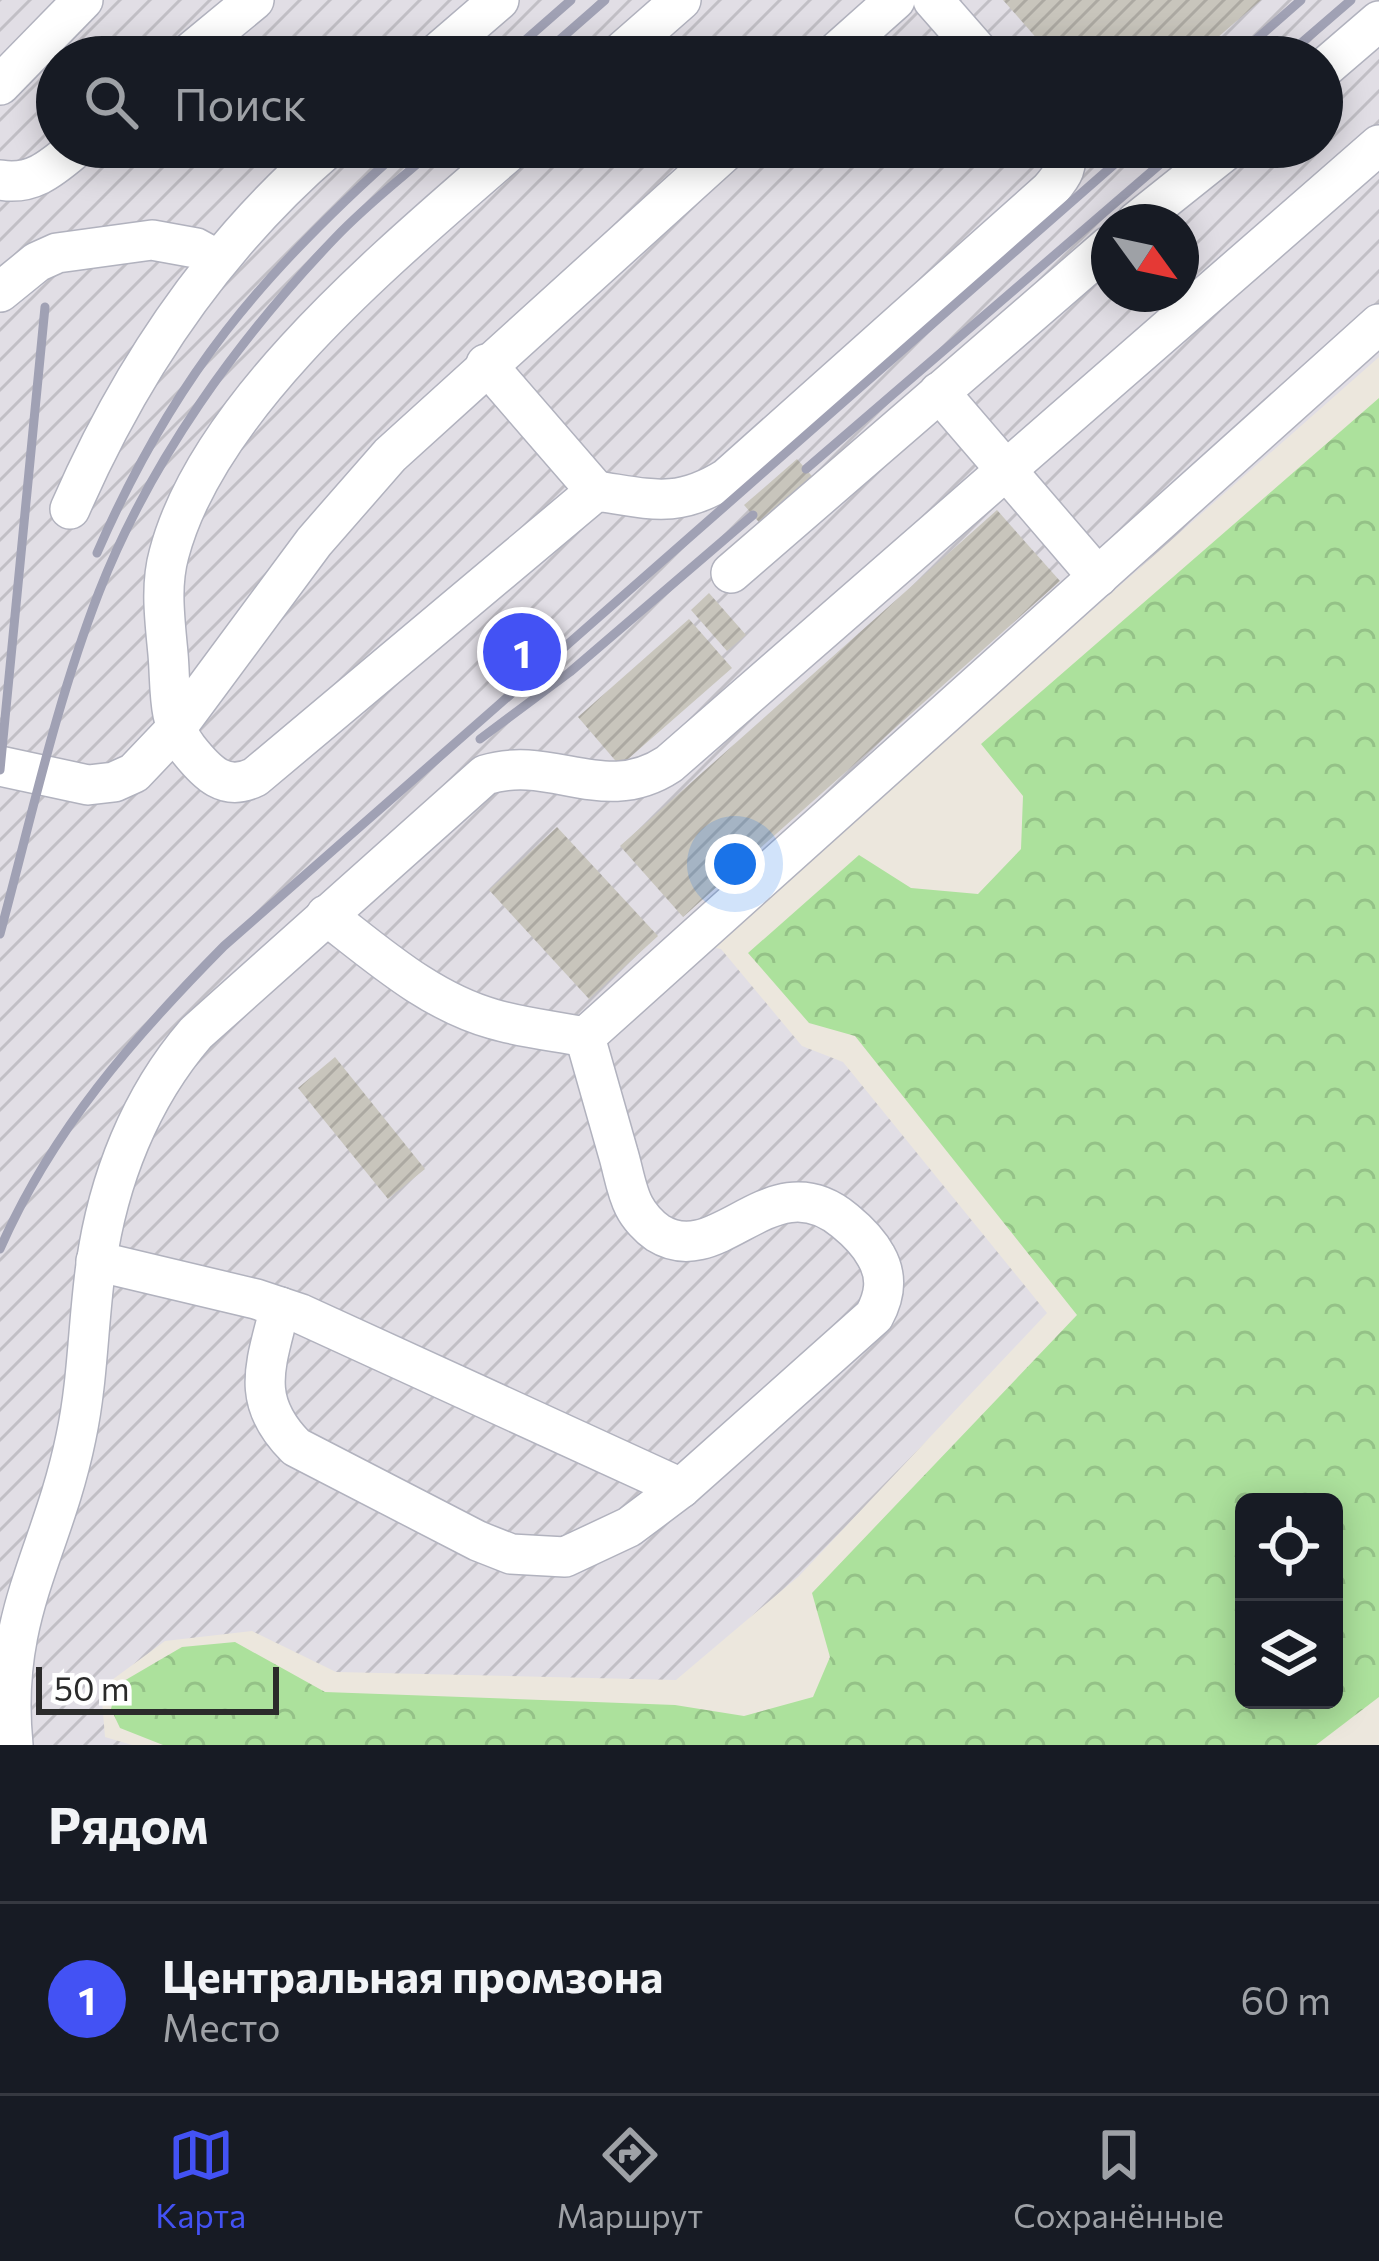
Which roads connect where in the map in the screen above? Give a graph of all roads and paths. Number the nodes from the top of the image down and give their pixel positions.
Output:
1 (83, 0) edge
2 (254, 0) edge
3 (499, 0) edge
4 (681, 0) edge
5 (895, 0) edge
6 (933, 0) edge
7 (1379, 21) edge
8 (48, 36) edge
9 (210, 36) edge
10 (457, 36) edge
11 (640, 36) edge
12 (855, 36) edge
13 (965, 36) edge
14 (36, 48) edge
15 (1343, 52) edge
16 (0, 85) edge
17 (1372, 165) edge
18 (52, 168) edge
19 (305, 168) edge
20 (491, 168) edge
21 (706, 168) edge
22 (1065, 168) edge
23 (1204, 168) edge
24 (0, 180) edge
25 (1159, 204) edge
26 (218, 260) junction
27 (1091, 262) edge
28 (0, 292) edge
29 (1379, 324) edge
30 (486, 364) junction
31 (940, 392) junction
32 (1006, 470) junction
33 (596, 491) junction
34 (70, 509) dead end
35 (731, 573) dead end
36 (1098, 577) junction
37 (174, 730) junction
38 (0, 766) edge
39 (326, 915) junction
40 (585, 1037) junction
41 (96, 1261) junction
42 (280, 1307) junction
43 (681, 1488) junction
44 (14, 1745) edge

1 - 8 lane
2 - 9 lane
3 - 10 lane
4 - 11 lane
5 - 12 lane
6 - 13 lane
7 - 15 lane
14 - 16 lane
17 - 32 lane
18 - 24 lane
19 - 26 lane
20 - 37 lane
21 - 30 lane
22 - 33 lane
23 - 25 lane
26 - 28 lane
26 - 34 lane
27 - 31 lane
29 - 36 lane
30 - 33 lane
30 - 37 lane
31 - 32 lane
31 - 35 lane
32 - 36 lane
32 - 39 lane
33 - 37 lane
36 - 40 lane
37 - 38 lane
39 - 40 lane
39 - 41 lane
40 - 43 lane
41 - 42 lane
41 - 44 lane
42 - 43 lane
42 - 43 lane

